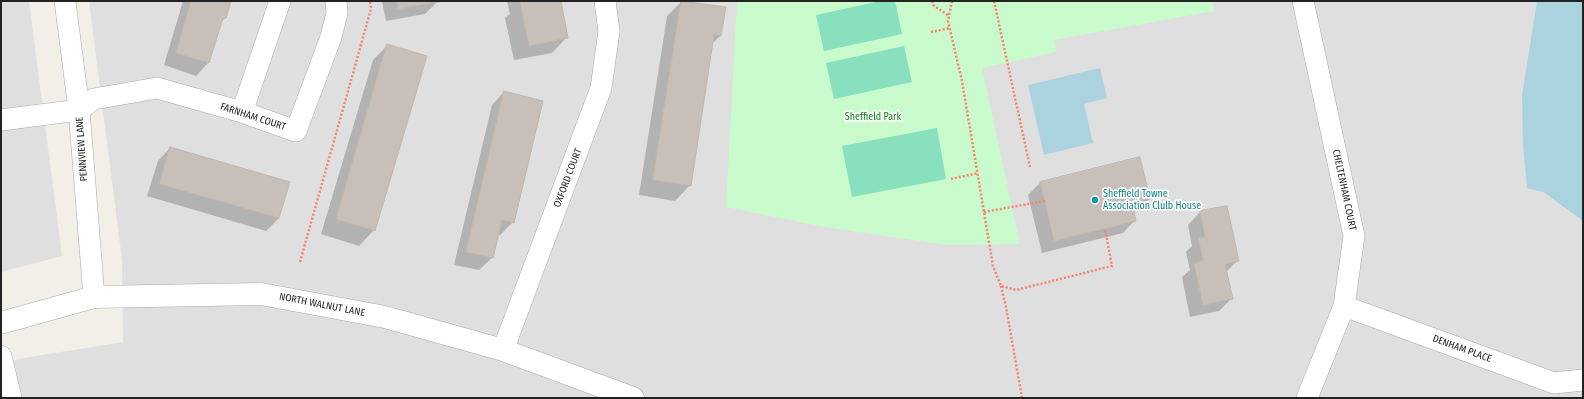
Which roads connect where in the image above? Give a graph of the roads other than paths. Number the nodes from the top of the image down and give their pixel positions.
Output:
1 (65, 1) edge
2 (280, 1) edge
3 (336, 1) edge
4 (606, 1) edge
5 (1303, 1) edge
6 (79, 110) junction
7 (242, 112) junction
8 (1, 120) edge
9 (94, 298) junction
10 (1344, 306) junction
11 (1, 323) edge
12 (503, 350) junction
13 (1, 356) edge
14 (1583, 380) edge
15 (11, 398) edge
16 (633, 398) edge
17 (1306, 398) edge

1 - 6 street, PENNVIEW LANE
2 - 7 street
3 - 7 street, FARNHAM COURT
4 - 12 street, OXFORD COURT
5 - 10 street, CHELTENHAM COURT
6 - 7 street, FARNHAM COURT
6 - 8 street
6 - 9 street, PENNVIEW LANE
9 - 11 street, NORTH WALNUT LANE
9 - 12 street, NORTH WALNUT LANE
10 - 14 street, DENHAM PLACE
10 - 17 street, CHELTENHAM COURT
12 - 16 street, NORTH WALNUT LANE
13 - 15 street

